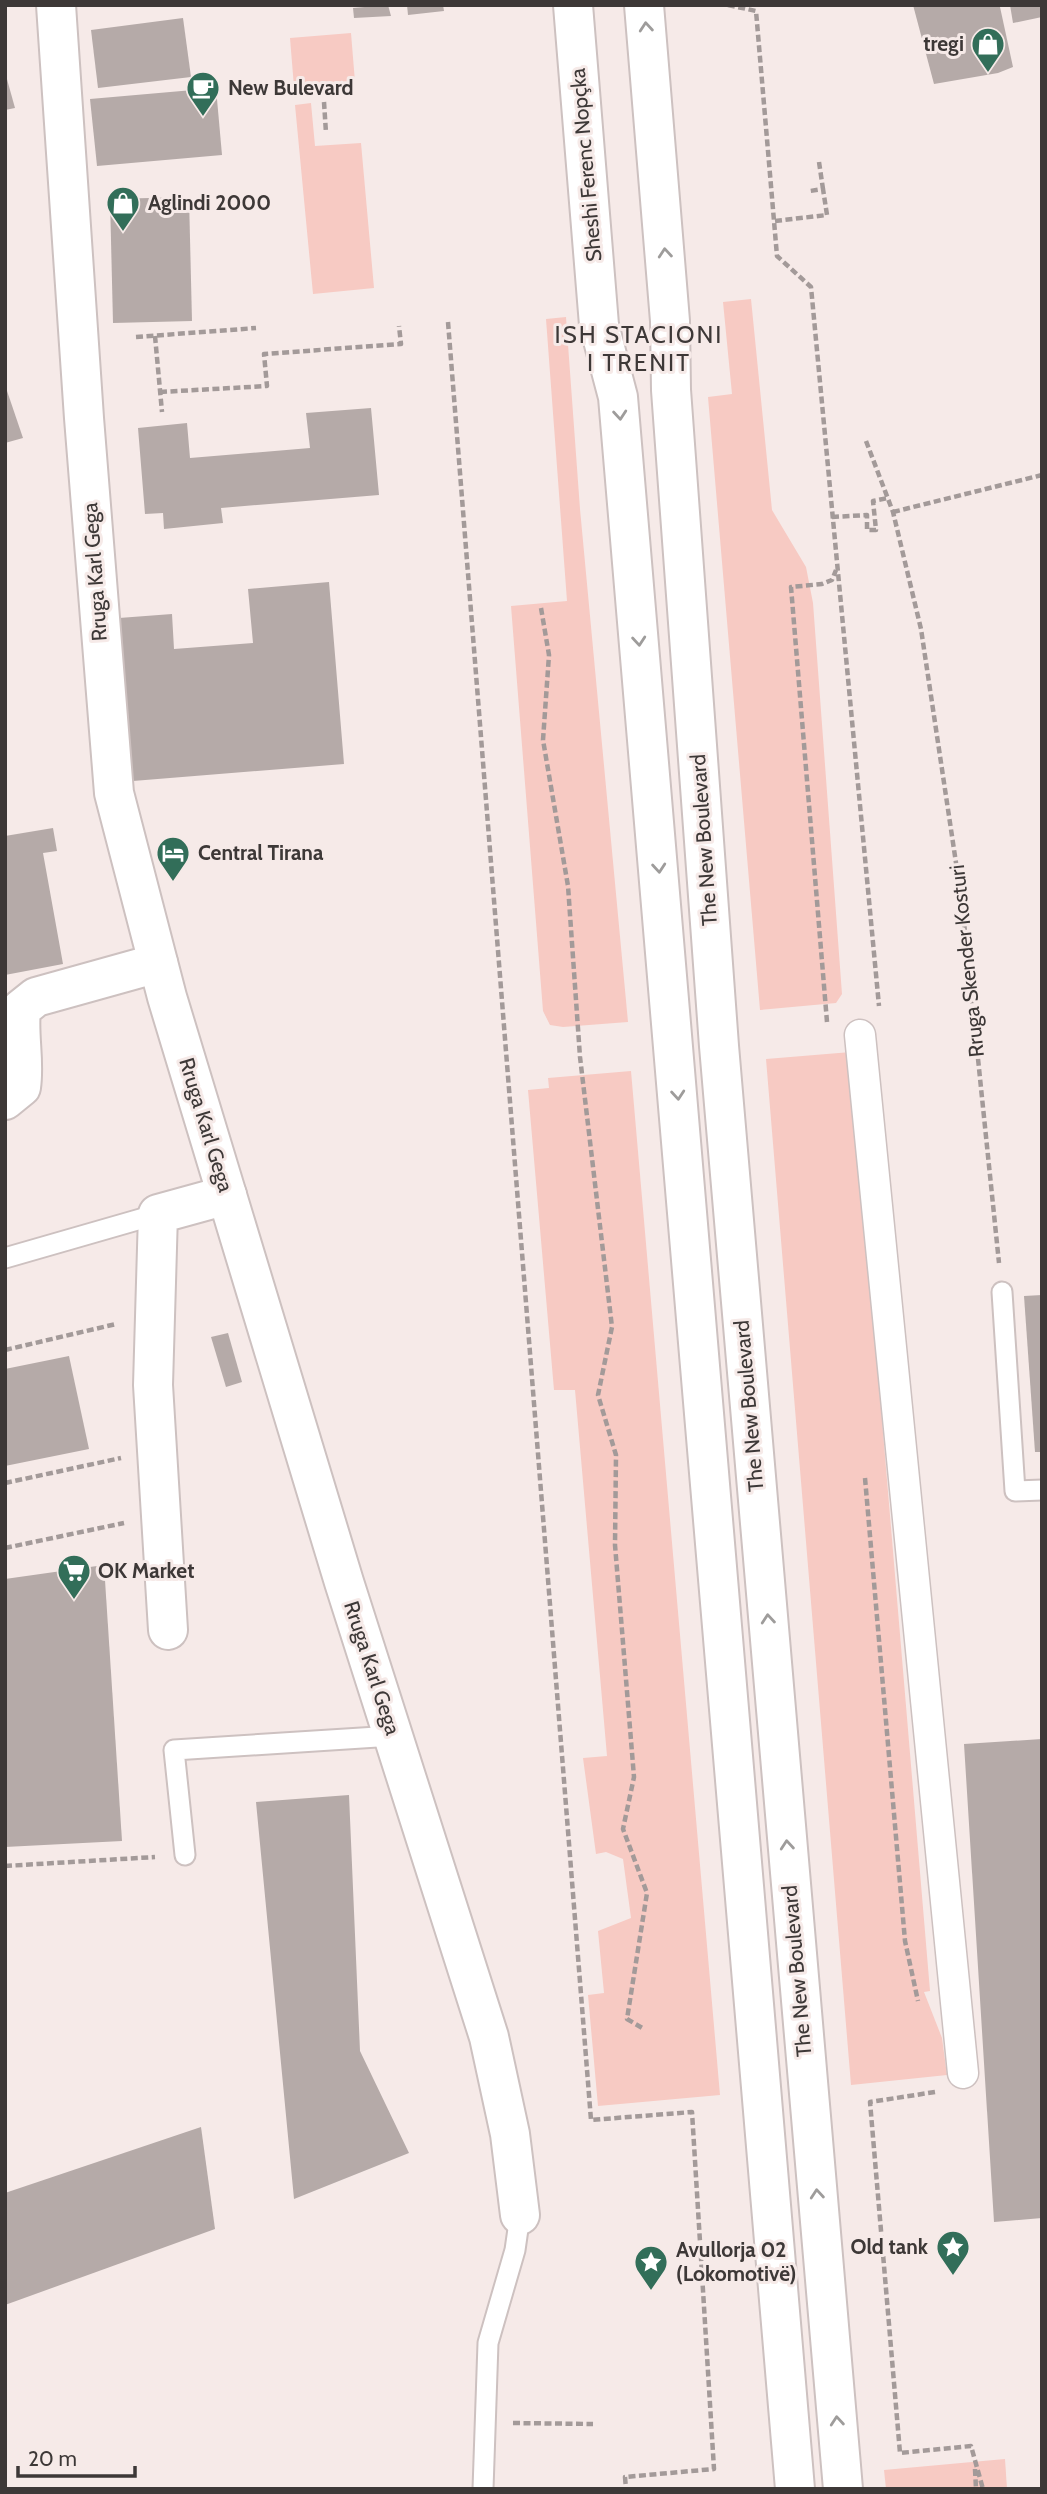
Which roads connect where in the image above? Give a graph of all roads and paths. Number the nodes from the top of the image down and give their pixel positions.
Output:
1 (55, 5) edge
2 (573, 5) edge
3 (644, 5) edge
4 (728, 5) edge
5 (324, 102) dead end
6 (327, 133) dead end
7 (819, 162) dead end
8 (823, 189) junction
9 (810, 191) dead end
10 (775, 221) junction
11 (448, 322) dead end
12 (399, 326) dead end
13 (256, 328) dead end
14 (155, 336) junction
15 (136, 337) dead end
16 (160, 391) junction
17 (162, 412) dead end
18 (866, 441) dead end
19 (1042, 475) edge
20 (888, 498) junction
21 (893, 512) junction
22 (832, 517) junction
23 (836, 570) junction
24 (541, 608) dead end
25 (158, 963) junction
26 (13, 1004) edge
27 (826, 1004) dead end
28 (860, 1035) joint
29 (5, 1100) edge
30 (227, 1195) junction
31 (158, 1214) junction
32 (5, 1258) edge
33 (1002, 1292) joint
34 (155, 1315) junction
35 (5, 1350) edge
36 (157, 1450) junction
37 (5, 1483) edge
38 (1042, 1490) edge
39 (161, 1515) junction
40 (5, 1548) edge
41 (168, 1630) dead end
42 (393, 1736) junction
43 (185, 1855) joint
44 (5, 1866) edge
45 (644, 2029) dead end
46 (951, 2079) joint
47 (520, 2215) joint
48 (484, 2423) junction
49 (593, 2424) dead end
50 (975, 2461) junction
51 (483, 2489) edge
52 (626, 2489) edge
53 (795, 2489) edge
54 (843, 2489) edge
55 (976, 2489) edge
56 (983, 2489) edge

1 - 25 main road, Rruga Karl Gega
2 -> 53 main road, Sheshi Ferenc Nopçka
54 -> 3 main road, The New Boulevard
4 - 10 path
5 - 6 path
7 - 8 path
8 - 9 path
8 - 10 path
10 - 22 path
11 - 52 path
12 - 16 path
13 - 14 path
14 - 15 path
14 - 16 path
16 - 17 path
18 - 20 path, Rruga Skender Kosturi
19 - 21 path
20 - 21 path, Rruga Skender Kosturi
20 - 22 path
21 - 33 path, Rruga Skender Kosturi
22 - 23 path
23 - 27 path
23 - 28 path
24 - 45 path
25 - 26 main road
25 - 30 main road, Rruga Karl Gega
26 - 29 main road
28 - 46 street
30 - 31 main road
30 - 42 main road, Rruga Karl Gega
31 - 32 lane
31 - 34 main road
33 - 38 lane
34 - 35 path
34 - 36 main road
36 - 37 path
36 - 39 main road
39 - 40 path
39 - 41 main road
42 - 43 lane
42 - 47 main road, Rruga Karl Gega
43 - 44 path
46 - 50 path
47 - 48 lane
48 - 49 path
48 - 51 lane
50 - 55 path
50 - 56 path

